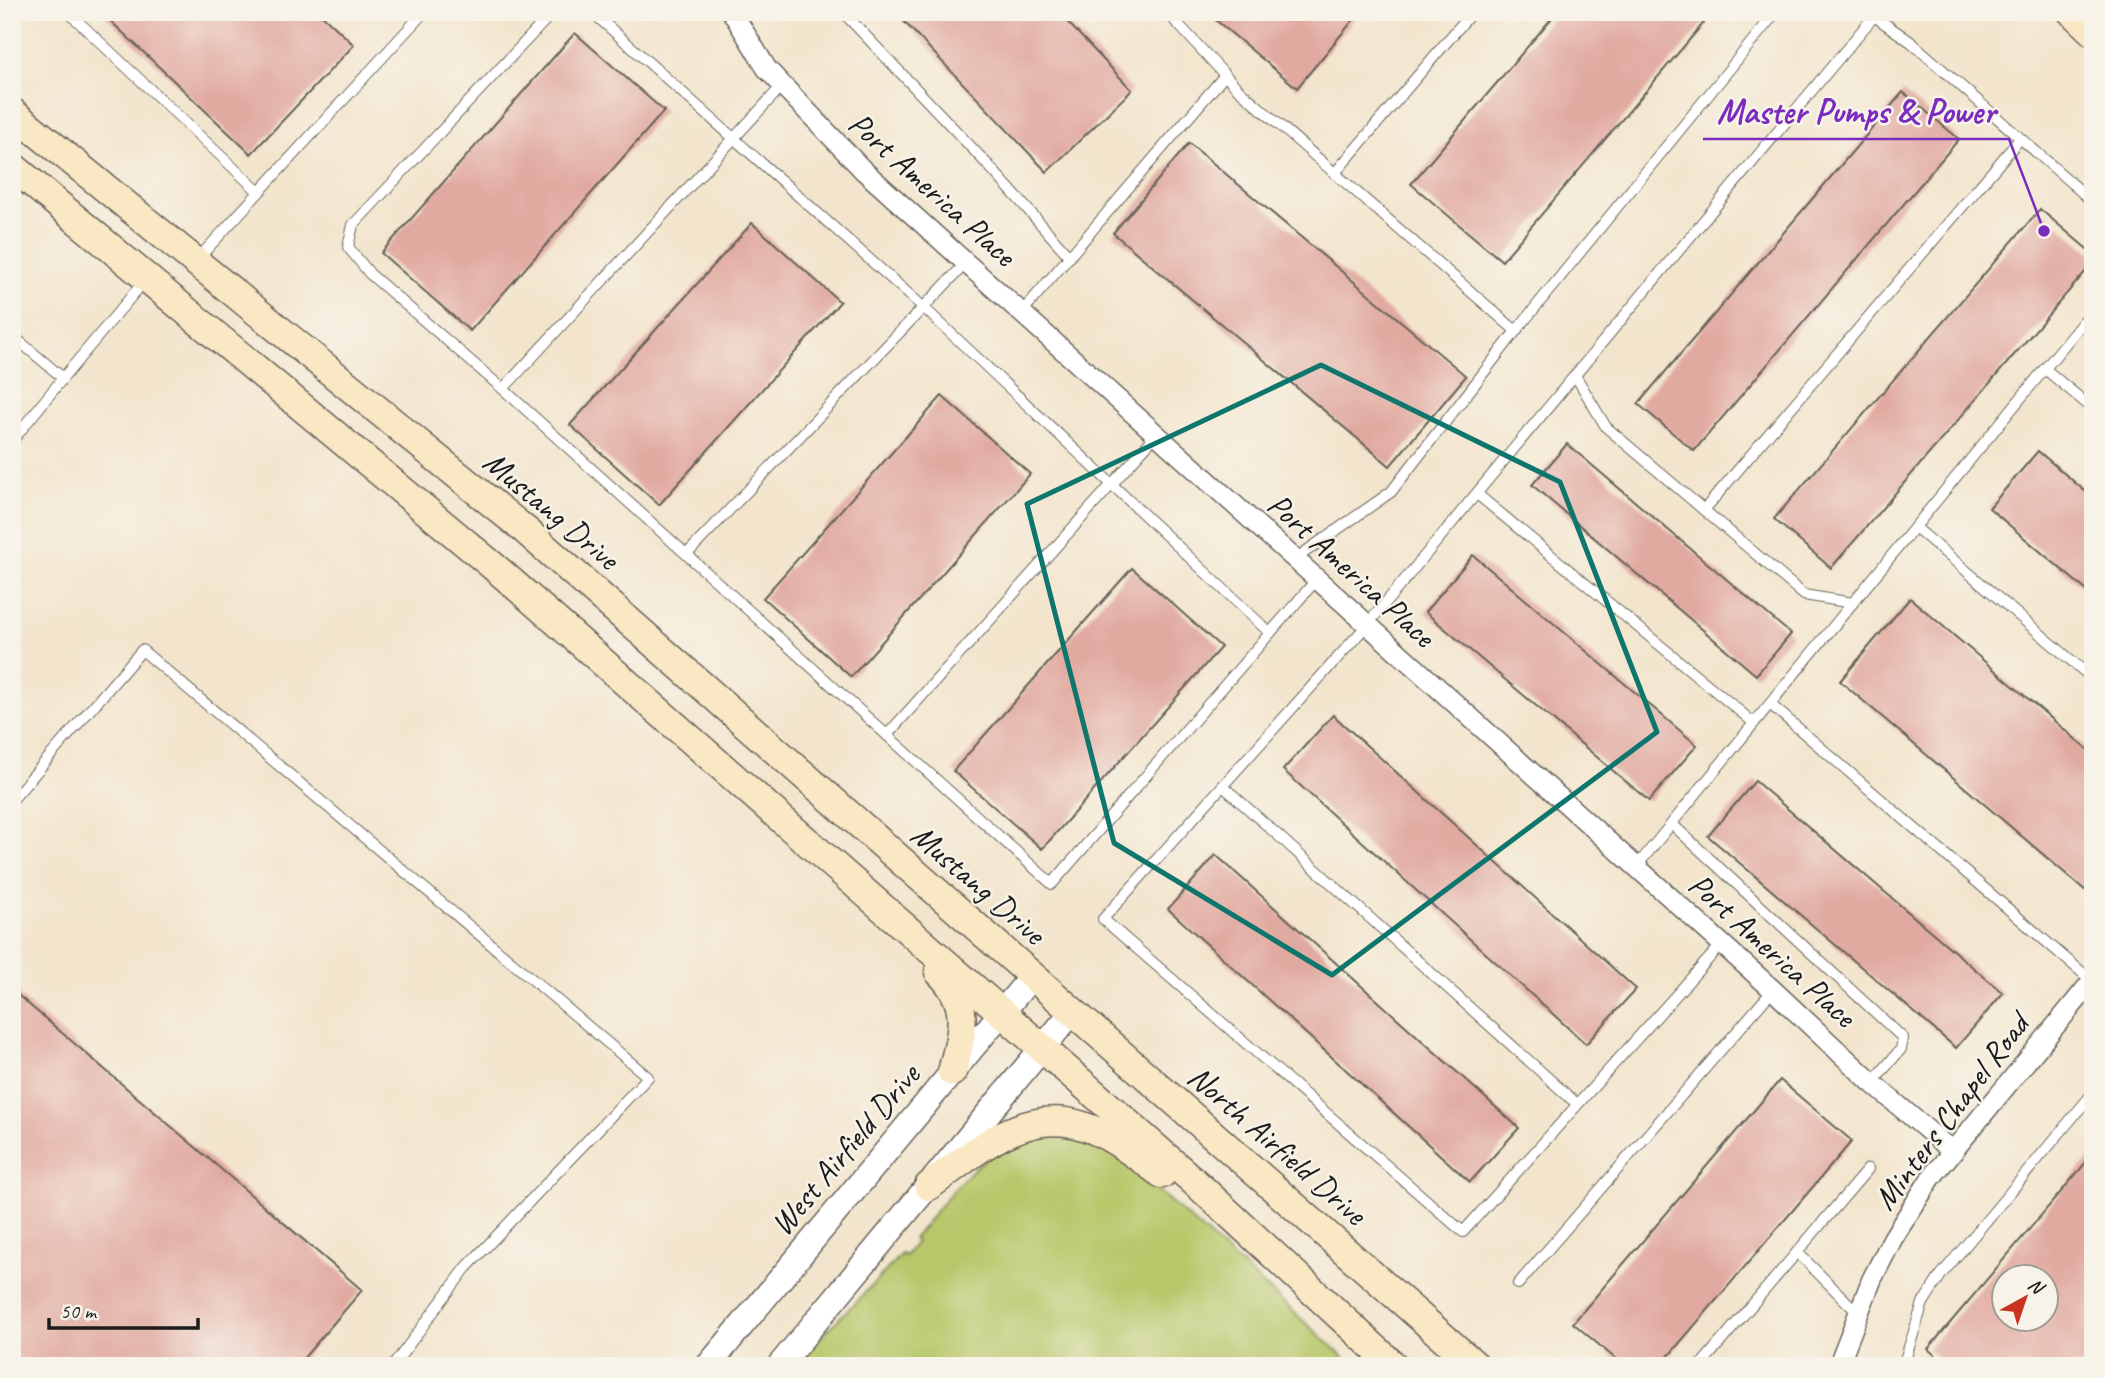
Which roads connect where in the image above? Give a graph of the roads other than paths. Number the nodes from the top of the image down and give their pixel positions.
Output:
1 (68, 12) edge
2 (424, 12) edge
3 (553, 12) edge
4 (592, 12) edge
5 (732, 12) edge
6 (843, 12) edge
7 (1167, 12) edge
8 (1472, 12) edge
9 (1776, 12) edge
10 (2072, 12) edge
11 (2093, 32) edge
12 (1226, 75) junction
13 (782, 86) junction
14 (12, 112) edge
15 (733, 139) junction
16 (2019, 140) junction
17 (12, 166) edge
18 (1335, 173) junction
19 (259, 192) junction
20 (2093, 202) edge
21 (1070, 257) junction
22 (195, 261) junction
23 (966, 262) junction
24 (147, 278) junction
25 (923, 307) junction
26 (2093, 310) edge
27 (1022, 312) junction
28 (1516, 331) junction
29 (12, 335) edge
30 (2045, 369) junction
31 (1575, 375) junction
32 (63, 378) junction
33 (503, 389) junction
34 (2093, 409) edge
35 (1157, 434) junction
36 (12, 441) edge
37 (1112, 484) junction
38 (1477, 494) junction
39 (1704, 510) junction
40 (1915, 527) junction
41 (687, 554) junction
42 (1295, 559) junction
43 (1317, 579) junction
44 (1853, 603) junction
45 (1367, 625) junction
46 (1270, 633) junction
47 (2093, 678) edge
48 (1770, 704) junction
49 (1754, 723) junction
50 (887, 736) junction
51 (1223, 786) junction
52 (12, 800) edge
53 (1672, 824) junction
54 (795, 830) junction
55 (1636, 867) junction
56 (1721, 943) junction
57 (1032, 976) junction
58 (2092, 981) edge
59 (1773, 990) junction
60 (1073, 1011) junction
61 (1002, 1012) junction
62 (1043, 1048) junction
63 (952, 1072) junction
64 (1872, 1083) junction
65 (2093, 1093) edge
66 (1577, 1104) junction
67 (1953, 1152) junction
68 (1868, 1169) dead end
69 (929, 1186) junction
70 (1262, 1245) junction
71 (1797, 1252) junction
72 (1518, 1284) dead end
73 (1858, 1314) junction
74 (393, 1366) edge
75 (708, 1366) edge
76 (779, 1366) edge
77 (1394, 1366) edge
78 (1476, 1366) edge
79 (1700, 1366) edge
80 (1838, 1366) edge
81 (1903, 1366) edge

1 - 19 lane
2 - 19 lane
3 - 33 lane
4 - 15 lane
5 - 13 street, Port America Place
6 - 21 lane
7 - 12 lane
8 - 18 lane
9 - 28 lane
10 - 11 main road
12 - 18 lane
12 - 21 lane
13 - 15 lane
13 - 23 street, Port America Place
14 - 22 main road, Mustang Drive
15 - 25 lane
15 - 33 lane
16 - 20 lane
16 - 31 lane
16 - 39 lane
17 - 24 main road
18 - 28 lane
19 - 22 lane
21 - 27 lane
22 - 57 main road, Mustang Drive
23 - 25 lane
23 - 27 street, Port America Place
24 - 32 lane
24 - 54 main road
25 - 37 lane
25 - 41 lane
26 - 30 lane
27 - 35 street, Port America Place
28 - 42 lane
29 - 32 lane
30 - 34 lane
30 - 40 lane
31 - 38 lane
31 - 39 lane
32 - 36 lane
33 - 41 lane
35 - 37 lane
35 - 42 street, Port America Place
37 - 46 lane
37 - 50 lane
38 - 45 lane
38 - 49 lane
39 - 44 lane
40 - 44 lane
40 - 47 lane
41 - 50 lane
42 - 43 street, Port America Place
43 - 45 street, Port America Place
43 - 46 lane
44 - 48 lane
45 - 51 lane
45 - 55 street, Port America Place
46 - 50 lane
48 - 49 lane
48 - 58 lane
49 - 53 lane
51 - 66 lane
51 - 66 lane
52 - 74 lane
53 - 55 lane
53 - 64 lane
54 - 61 main road
54 - 63 main road
55 - 56 street, Port America Place
56 - 59 street, Port America Place
56 - 66 lane
57 - 60 main road, North Airfield Drive
57 - 61 street, West Airfield Drive
58 - 67 street, Minters Chapel Road
59 - 64 street, Port America Place
59 - 72 lane
60 - 62 street
60 - 78 main road, North Airfield Drive
61 - 62 main road
61 - 63 street, West Airfield Drive
62 - 69 street
62 - 70 main road
63 - 75 street, West Airfield Drive
64 - 67 street, Port America Place
65 - 81 lane
67 - 73 street, Minters Chapel Road
68 - 71 lane
69 - 70 main road
69 - 76 street
70 - 77 main road
71 - 73 lane
71 - 79 lane
73 - 80 street, Minters Chapel Road

